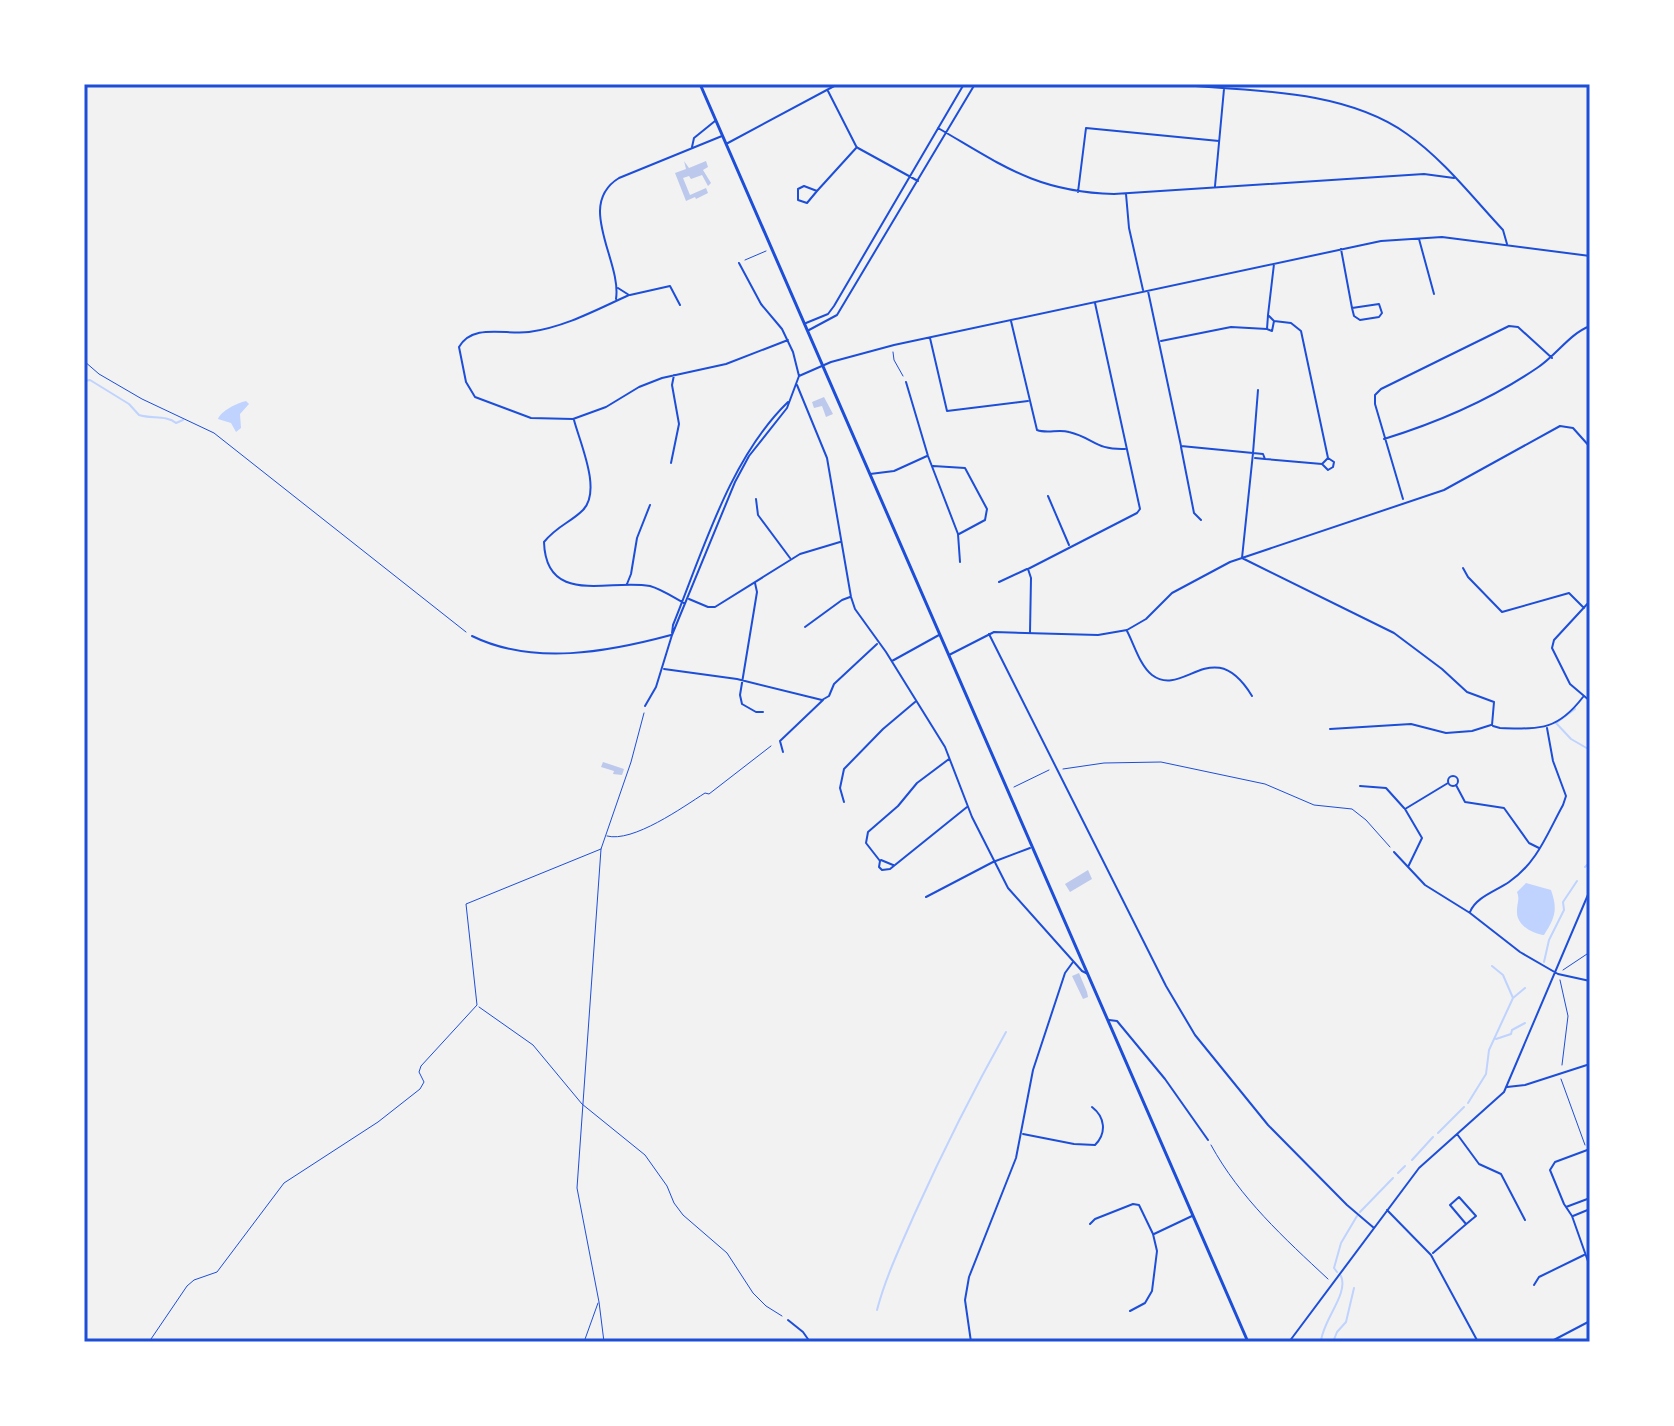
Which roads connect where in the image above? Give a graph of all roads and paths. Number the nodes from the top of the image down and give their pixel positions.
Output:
1 (700, 84) edge
2 (838, 84) edge
3 (964, 84) edge
4 (975, 84) edge
5 (1169, 84) edge
6 (1224, 89) junction
7 (828, 90) junction
8 (716, 120) junction
9 (938, 128) junction
10 (946, 132) junction
11 (723, 136) junction
12 (1219, 141) junction
13 (726, 144) junction
14 (857, 147) junction
15 (692, 148) junction
16 (910, 176) junction
17 (1454, 178) junction
18 (918, 181) junction
19 (1215, 187) junction
20 (817, 191) junction
21 (1078, 192) junction
22 (1126, 193) junction
23 (1419, 237) junction
24 (1507, 244) junction
25 (772, 248) junction
26 (1341, 249) junction
27 (1590, 256) edge
28 (739, 263) joint
29 (1274, 263) junction
30 (618, 288) junction
31 (1145, 291) junction
32 (1434, 294) dead end
33 (629, 295) junction
34 (616, 300) junction
35 (1095, 301) junction
36 (680, 305) dead end
37 (1352, 308) junction
38 (1268, 315) junction
39 (1011, 320) junction
40 (1274, 321) junction
41 (804, 324) junction
42 (1590, 326) edge
43 (1267, 329) junction
44 (808, 331) junction
45 (930, 337) junction
46 (788, 340) junction
47 (1159, 342) junction
48 (894, 345) junction
49 (1552, 358) junction
50 (84, 361) edge
51 (823, 365) junction
52 (674, 375) junction
53 (799, 376) junction
54 (667, 382) junction
55 (906, 382) joint
56 (797, 385) junction
57 (1258, 390) dead end
58 (1030, 401) junction
59 (573, 419) junction
60 (1384, 439) junction
61 (1181, 446) junction
62 (1590, 447) edge
63 (1126, 449) junction
64 (1253, 453) junction
65 (928, 456) junction
66 (1253, 458) junction
67 (1328, 458) junction
68 (1265, 459) junction
69 (671, 463) dead end
70 (1322, 464) junction
71 (933, 466) junction
72 (870, 474) junction
73 (1048, 496) dead end
74 (756, 499) dead end
75 (1404, 502) junction
76 (650, 505) dead end
77 (1201, 520) dead end
78 (958, 534) junction
79 (841, 541) junction
80 (1069, 546) junction
81 (1242, 558) junction
82 (790, 559) junction
83 (960, 562) dead end
84 (1463, 568) dead end
85 (1028, 569) junction
86 (631, 574) junction
87 (755, 582) junction
88 (999, 582) dead end
89 (627, 584) junction
90 (636, 585) junction
91 (686, 597) junction
92 (851, 597) junction
93 (1590, 601) edge
94 (684, 602) junction
95 (1584, 608) junction
96 (805, 627) dead end
97 (1127, 630) junction
98 (1030, 633) junction
99 (940, 634) junction
100 (989, 634) junction
101 (672, 635) junction
102 (472, 636) joint
103 (879, 643) junction
104 (949, 655) junction
105 (891, 661) junction
106 (663, 668) junction
107 (744, 680) junction
108 (1252, 696) dead end
109 (1583, 697) junction
110 (821, 700) junction
111 (916, 701) junction
112 (1590, 701) edge
113 (645, 706) joint
114 (763, 712) dead end
115 (1492, 725) junction
116 (1547, 728) junction
117 (1330, 729) dead end
118 (771, 746) dead end
119 (783, 752) dead end
120 (950, 758) junction
121 (1056, 769) junction
122 (1448, 783) junction
123 (1456, 785) junction
124 (1360, 786) dead end
125 (1008, 790) junction
126 (844, 802) dead end
127 (968, 806) junction
128 (1405, 809) junction
129 (605, 835) junction
130 (1033, 847) junction
131 (601, 849) junction
132 (1540, 849) junction
133 (1394, 852) joint
134 (880, 861) junction
135 (993, 862) junction
136 (894, 865) junction
137 (1408, 868) junction
138 (1590, 890) edge
139 (926, 897) dead end
140 (1470, 913) junction
141 (1590, 952) edge
142 (1074, 961) junction
143 (1557, 973) junction
144 (1089, 974) junction
145 (1590, 981) edge
146 (477, 1005) junction
147 (1108, 1020) junction
148 (1124, 1030) junction
149 (1113, 1032) junction
150 (1590, 1064) edge
151 (1560, 1072) junction
152 (1507, 1087) junction
153 (582, 1104) junction
154 (1092, 1107) dead end
155 (1022, 1134) junction
156 (1457, 1134) junction
157 (1208, 1140) joint
158 (1588, 1150) edge
159 (1590, 1198) edge
160 (1566, 1207) junction
161 (1590, 1209) edge
162 (1387, 1210) junction
163 (1193, 1216) junction
164 (1572, 1216) junction
165 (1525, 1220) dead end
166 (1090, 1224) dead end
167 (1466, 1224) junction
168 (1374, 1228) junction
169 (1153, 1234) junction
170 (1431, 1255) junction
171 (1585, 1255) junction
172 (1590, 1267) edge
173 (1333, 1283) junction
174 (1534, 1285) dead end
175 (599, 1302) junction
176 (1130, 1311) dead end
177 (788, 1320) joint
178 (1590, 1321) edge
179 (149, 1342) edge
180 (584, 1342) edge
181 (604, 1342) edge
182 (810, 1342) edge
183 (971, 1342) edge
184 (1248, 1342) edge
185 (1289, 1342) edge
186 (1478, 1342) edge
187 (1550, 1342) edge

1 - 8 main road
2 - 7 street
3 - 9 street
4 - 10 street
5 - 6 street
6 - 12 street
6 - 17 street
7 - 13 street
7 - 14 street
8 - 11 main road
8 - 15 street
9 - 10 street
9 - 16 street
10 - 18 street
10 - 21 street
11 - 13 main road
11 - 15 street
12 - 19 street
12 - 21 street
13 - 25 main road
14 - 16 street
14 - 20 street
15 - 30 street
16 - 18 street
16 - 41 street
17 - 19 street
17 - 24 street
18 - 44 street
19 - 22 street
20 - 20 street
21 - 22 street
22 - 31 street
23 - 24 street
23 - 26 street
23 - 32 street
24 - 27 street
25 - 28 path
25 - 41 main road
26 - 29 street
26 - 37 street
28 - 46 street
29 - 31 street
29 - 38 street
30 - 33 street
30 - 34 street
31 - 35 street
31 - 47 street
33 - 34 street
33 - 36 street
34 - 59 street
35 - 39 street
35 - 63 street
37 - 37 street
38 - 40 street
38 - 43 street
39 - 45 street
39 - 58 street
40 - 43 street
40 - 67 street
41 - 44 main road
42 - 49 street
43 - 47 street
44 - 51 main road
45 - 48 street
45 - 58 street
46 - 52 street
46 - 53 street
47 - 61 street
48 - 51 street
48 - 55 path
49 - 60 street
49 - 60 street
50 - 102 path
51 - 53 street
51 - 72 main road
52 - 54 street
52 - 54 street
53 - 56 street
54 - 59 street
54 - 69 street
55 - 65 street
56 - 79 street
56 - 91 street
57 - 64 street
58 - 63 street
59 - 89 street
60 - 75 street
61 - 64 street
61 - 77 street
62 - 75 street
63 - 80 street
64 - 66 street
64 - 68 street
65 - 71 street
65 - 72 street
66 - 68 street
66 - 81 street
67 - 70 street
67 - 70 street
68 - 70 street
71 - 78 street
71 - 78 street
72 - 99 main road
73 - 80 street
74 - 82 street
75 - 81 street
76 - 86 street
78 - 83 street
79 - 82 street
79 - 92 street
80 - 85 street
81 - 97 street
81 - 115 street
82 - 87 street
84 - 95 street
85 - 88 street
85 - 98 street
86 - 89 street
86 - 90 street
87 - 91 street
87 - 107 street
89 - 90 street
90 - 94 street
91 - 94 street
92 - 96 street
92 - 103 street
93 - 95 street
94 - 101 street
95 - 109 street
97 - 98 street
97 - 108 street
98 - 100 street
99 - 104 main road
99 - 105 street
100 - 104 street
100 - 121 street
101 - 102 street
101 - 106 street
103 - 105 street
103 - 110 street
104 - 125 main road
105 - 111 street
106 - 107 street
106 - 113 street
107 - 110 street
107 - 114 street
109 - 112 street
109 - 116 street
110 - 119 street
111 - 120 street
111 - 126 street
113 - 129 path
115 - 116 street
115 - 117 street
116 - 132 street
118 - 129 path
120 - 127 street
120 - 134 street
121 - 125 path
121 - 133 path
121 - 168 street
122 - 123 street
122 - 123 street
122 - 128 street
123 - 132 street
124 - 128 street
125 - 130 main road
127 - 135 street
127 - 136 street
128 - 137 street
129 - 131 path
130 - 135 street
130 - 144 main road
131 - 146 path
131 - 153 path
132 - 140 street
133 - 137 street
134 - 136 street
134 - 136 street
135 - 139 street
135 - 142 street
137 - 140 street
138 - 143 street
140 - 143 street
141 - 143 path
142 - 144 street
142 - 155 street
143 - 145 street
143 - 151 path
143 - 152 street
144 - 147 main road
146 - 153 path
146 - 179 path
147 - 148 street
147 - 149 main road
148 - 149 street
148 - 157 street
149 - 163 main road
150 - 151 street
151 - 152 street
151 - 158 path
152 - 156 street
153 - 175 path
153 - 177 path
154 - 155 street
155 - 183 street
156 - 162 street
156 - 165 street
157 - 173 path
158 - 160 street
159 - 160 street
160 - 164 street
161 - 164 street
162 - 168 street
162 - 170 street
163 - 169 street
163 - 184 main road
164 - 171 street
166 - 169 street
167 - 167 street
167 - 170 street
168 - 173 street
169 - 176 street
170 - 186 street
171 - 172 street
171 - 174 street
173 - 185 street
175 - 180 path
175 - 181 path
177 - 182 street
178 - 187 street

